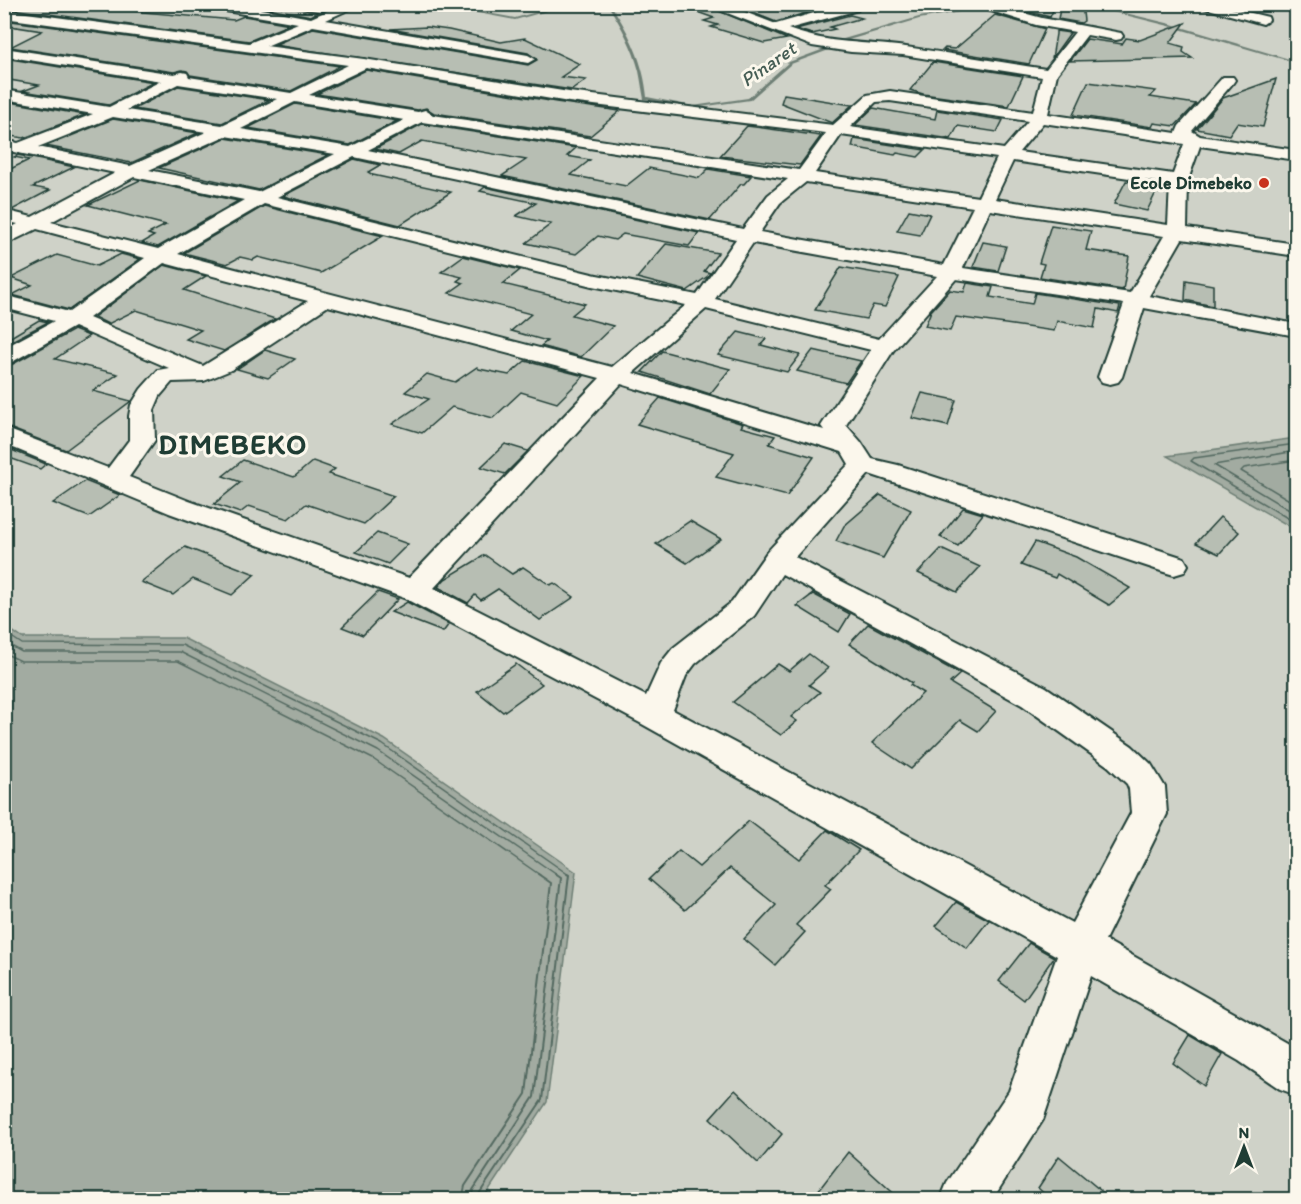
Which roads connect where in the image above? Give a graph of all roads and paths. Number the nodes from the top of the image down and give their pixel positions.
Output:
1 (208, 4) edge
2 (355, 4) edge
3 (710, 4) edge
4 (851, 4) edge
5 (975, 4) edge
6 (1196, 4) edge
7 (57, 8) dead end
8 (4, 14) edge
9 (27, 17) junction
10 (1263, 20) dead end
11 (308, 23) junction
12 (4, 24) edge
13 (776, 28) junction
14 (1084, 30) junction
15 (1116, 36) dead end
16 (249, 48) junction
17 (4, 52) edge
18 (528, 58) dead end
19 (218, 61) dead end
20 (364, 63) junction
21 (198, 69) dead end
22 (1050, 74) junction
23 (178, 77) junction
24 (465, 80) junction
25 (1228, 80) dead end
26 (4, 94) edge
27 (289, 97) junction
28 (111, 112) junction
29 (423, 116) junction
30 (1039, 117) junction
31 (225, 130) junction
32 (837, 130) junction
33 (1194, 139) junction
34 (10, 150) edge
35 (352, 152) junction
36 (1296, 154) edge
37 (1006, 156) junction
38 (130, 172) junction
39 (805, 174) junction
40 (1179, 180) junction
41 (261, 198) junction
42 (983, 203) junction
43 (4, 215) edge
44 (35, 223) junction
45 (1176, 231) junction
46 (749, 236) junction
47 (4, 238) edge
48 (1296, 250) edge
49 (161, 256) junction
50 (951, 272) junction
51 (325, 299) junction
52 (1136, 300) junction
53 (4, 301) edge
54 (702, 302) junction
55 (73, 320) junction
56 (1296, 330) edge
57 (884, 347) junction
58 (4, 357) edge
59 (204, 374) junction
60 (616, 375) junction
61 (1110, 377) dead end
62 (4, 435) edge
63 (857, 456) junction
64 (113, 480) junction
65 (777, 559) junction
66 (1174, 565) dead end
67 (414, 591) junction
68 (654, 715) junction
69 (1080, 948) junction
70 (1296, 1073) edge
71 (964, 1200) edge

1 - 11 street
2 - 11 street
3 - 13 street
4 - 13 street
5 - 14 street
6 - 10 street
7 - 9 street
8 - 9 street
9 - 12 street
9 - 16 street
11 - 16 street
11 - 18 street
13 - 22 street
14 - 15 street
14 - 22 street
16 - 19 street
16 - 20 street
17 - 23 street
20 - 24 street
20 - 27 street
21 - 23 street
22 - 30 street
23 - 27 street
23 - 28 street
24 - 29 street
24 - 32 street
25 - 33 street
26 - 28 street
27 - 29 street
27 - 31 street
28 - 31 street
28 - 34 street
29 - 35 street
29 - 39 street
30 - 32 street
30 - 33 street
30 - 37 street
31 - 35 street
31 - 38 street
32 - 37 street
32 - 39 street
33 - 36 street
33 - 40 street
34 - 38 street
35 - 41 street
35 - 46 street
37 - 40 street
37 - 42 street
38 - 41 street
38 - 44 street
39 - 42 street
39 - 46 street
40 - 45 street
41 - 49 street
41 - 54 street
42 - 45 street
42 - 50 street
43 - 44 street
44 - 47 street
44 - 49 street
45 - 48 street
45 - 52 street
46 - 50 street
46 - 54 street
49 - 51 street
49 - 55 street
50 - 52 street
50 - 57 street
51 - 59 street
51 - 60 street
52 - 56 street
52 - 61 street
53 - 55 street
54 - 57 street
54 - 60 street
55 - 58 street
55 - 59 street
57 - 63 street
59 - 64 street
60 - 63 street
60 - 67 street
62 - 64 street
63 - 65 street
63 - 66 street
64 - 67 street
65 - 68 street
65 - 69 street
67 - 68 street
68 - 69 street
69 - 70 street
69 - 71 street

